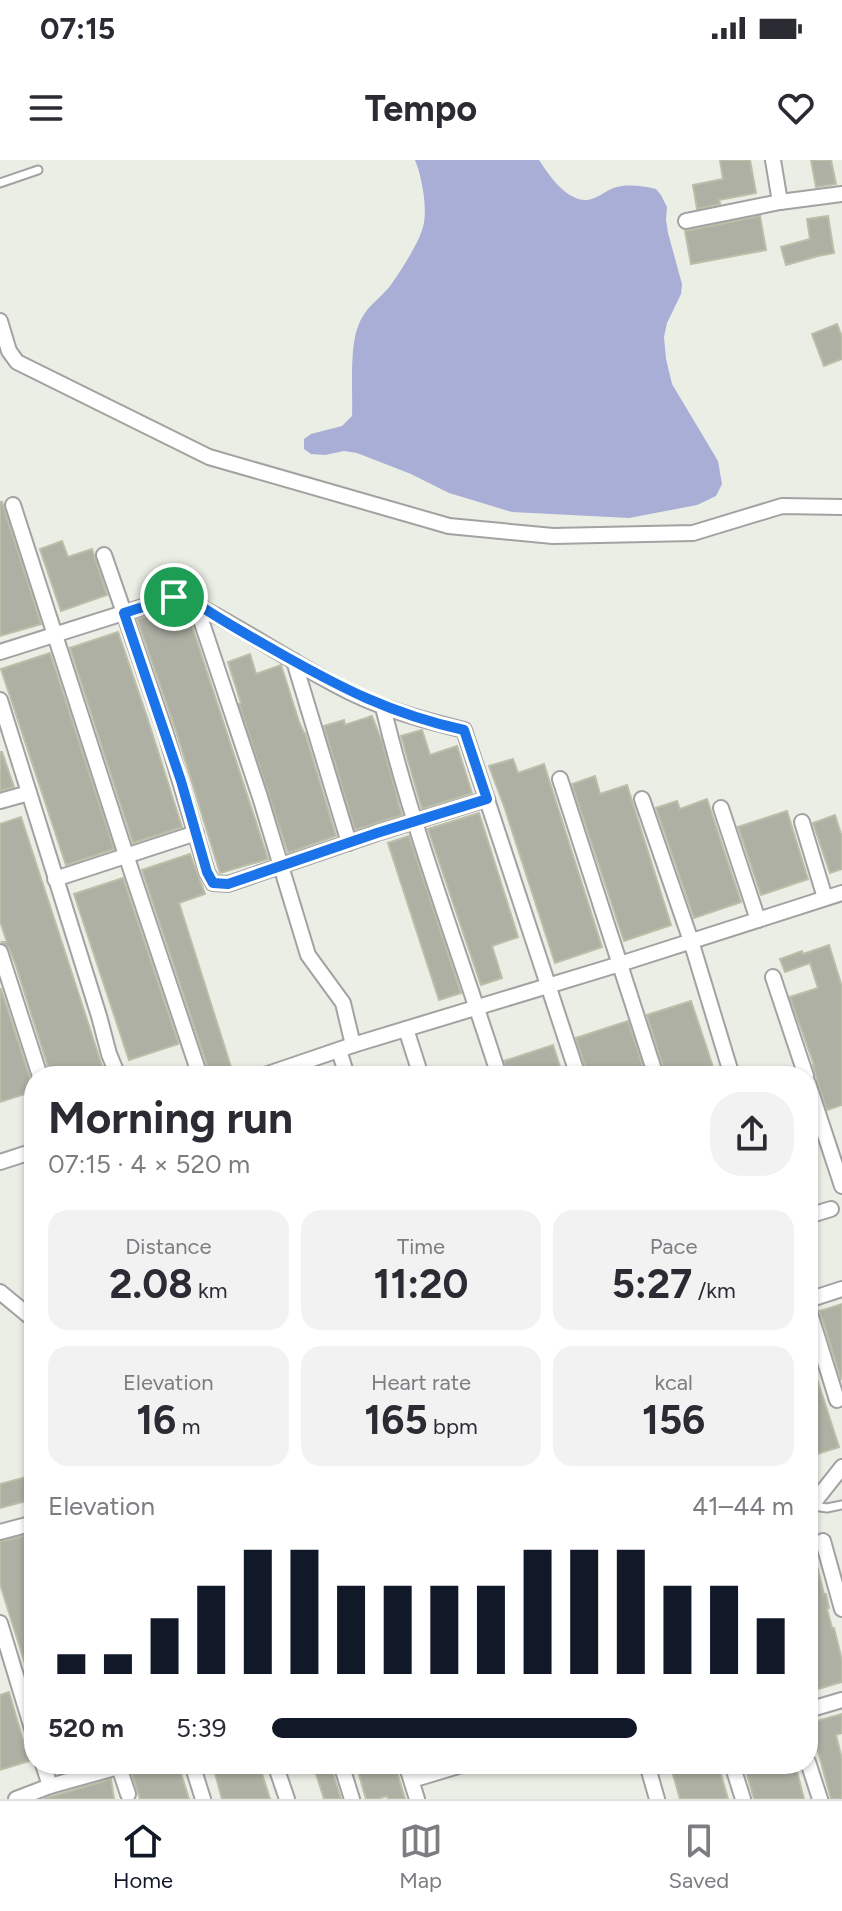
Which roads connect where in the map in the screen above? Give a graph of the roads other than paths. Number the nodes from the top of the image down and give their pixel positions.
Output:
1 (773, 160) edge
2 (38, 170) dead end
3 (0, 183) edge
4 (842, 194) edge
5 (780, 202) junction
6 (686, 221) dead end
7 (0, 321) edge
8 (13, 505) dead end
9 (842, 507) edge
10 (104, 555) dead end
11 (202, 607) junction
12 (124, 613) junction
13 (55, 634) junction
14 (0, 652) edge
15 (294, 661) junction
16 (0, 700) edge
17 (383, 707) junction
18 (560, 779) dead end
19 (29, 793) junction
20 (487, 799) junction
21 (642, 799) dead end
22 (0, 801) edge
23 (721, 808) dead end
24 (415, 821) junction
25 (802, 822) dead end
26 (196, 833) junction
27 (349, 843) junction
28 (126, 855) junction
29 (281, 865) junction
30 (55, 879) junction
31 (842, 893) edge
32 (825, 898) junction
33 (758, 920) junction
34 (691, 941) junction
35 (0, 952) edge
36 (620, 964) junction
37 (773, 977) dead end
38 (548, 985) junction
39 (477, 1008) junction
40 (406, 1029) junction
41 (346, 1047) junction
42 (37, 1066) edge
43 (115, 1066) edge
44 (197, 1066) edge
45 (294, 1066) edge
46 (347, 1066) edge
47 (418, 1066) edge
48 (496, 1066) edge
49 (575, 1066) edge
50 (653, 1066) edge
51 (729, 1066) edge
52 (803, 1066) edge
53 (818, 1113) edge
54 (24, 1154) edge
55 (0, 1162) edge
56 (842, 1186) edge
57 (831, 1209) dead end
58 (818, 1213) edge
59 (842, 1289) edge
60 (0, 1292) edge
61 (818, 1297) edge
62 (24, 1312) edge
63 (818, 1339) edge
64 (837, 1400) dead end
65 (842, 1467) edge
66 (818, 1498) edge
67 (842, 1505) edge
68 (818, 1508) edge
69 (24, 1526) edge
70 (0, 1532) edge
71 (823, 1541) dead end
72 (842, 1609) edge
73 (0, 1623) edge
74 (842, 1700) edge
75 (24, 1702) edge
76 (818, 1707) edge
77 (46, 1774) edge
78 (91, 1774) edge
79 (124, 1774) edge
80 (195, 1774) edge
81 (278, 1774) edge
82 (344, 1774) edge
83 (410, 1774) edge
84 (432, 1774) edge
85 (650, 1774) edge
86 (735, 1774) edge
87 (812, 1774) edge
88 (412, 1780) junction
89 (50, 1786) junction
90 (128, 1794) dead end
91 (16, 1799) edge
92 (203, 1799) edge
93 (287, 1799) edge
94 (352, 1799) edge
95 (417, 1799) edge
96 (657, 1799) edge
97 (743, 1799) edge
98 (820, 1799) edge

1 - 5 street
2 - 3 lane
4 - 5 street
5 - 6 street
7 - 9 street
8 - 13 street
10 - 12 street
11 - 12 street
11 - 15 street
11 - 29 street
12 - 13 street
12 - 26 street
13 - 14 street
13 - 28 street
15 - 17 street
15 - 27 street
16 - 19 street
17 - 20 street
17 - 24 street
18 - 36 street
19 - 22 street
19 - 30 street
20 - 24 street
20 - 38 street
21 - 34 street
23 - 33 street
24 - 27 street
24 - 39 street
25 - 32 street
26 - 28 street
26 - 29 street
27 - 29 street
28 - 30 street
28 - 44 street
29 - 41 street
30 - 43 street
31 - 32 street
32 - 33 street
33 - 34 street
34 - 36 street
34 - 51 street
35 - 42 street
36 - 38 street
36 - 50 street
37 - 52 street
38 - 39 street
38 - 49 street
39 - 40 street
39 - 48 street
40 - 41 street
40 - 47 street
41 - 45 street
41 - 46 street
53 - 56 street
54 - 55 street
57 - 58 street
59 - 61 street
60 - 62 street
63 - 64 street
65 - 66 street
67 - 68 lane
69 - 70 street
71 - 72 street
73 - 75 street
74 - 76 street
77 - 89 street
78 - 89 street
79 - 90 street
80 - 92 street
81 - 93 street
82 - 94 street
83 - 88 street
84 - 88 street
85 - 96 street
86 - 97 street
87 - 98 street
88 - 95 street
89 - 91 street

